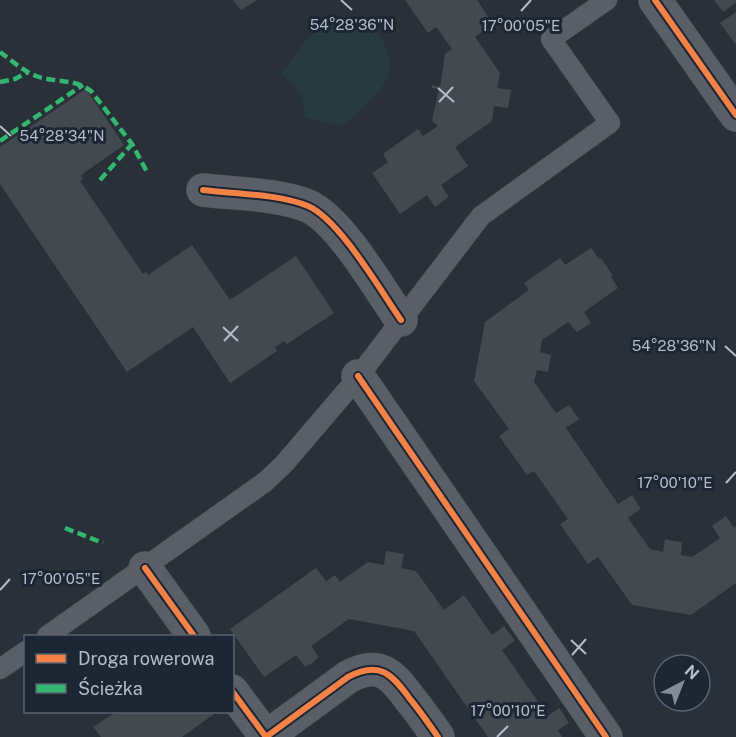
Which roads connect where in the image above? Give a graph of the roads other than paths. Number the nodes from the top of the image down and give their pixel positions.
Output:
1 (607, 0) edge
2 (655, 0) edge
3 (736, 115) edge
4 (203, 190) dead end
5 (401, 320) junction
6 (358, 376) junction
7 (145, 568) junction
8 (48, 635) edge
9 (193, 635) edge
10 (24, 652) edge
11 (0, 669) edge
12 (234, 694) edge
13 (438, 737) edge
14 (606, 737) edge

1 - 5 lane
2 - 3 street
4 - 5 street
5 - 6 lane
6 - 7 lane
6 - 14 street
7 - 8 lane
7 - 9 street
10 - 11 lane
12 - 13 street

